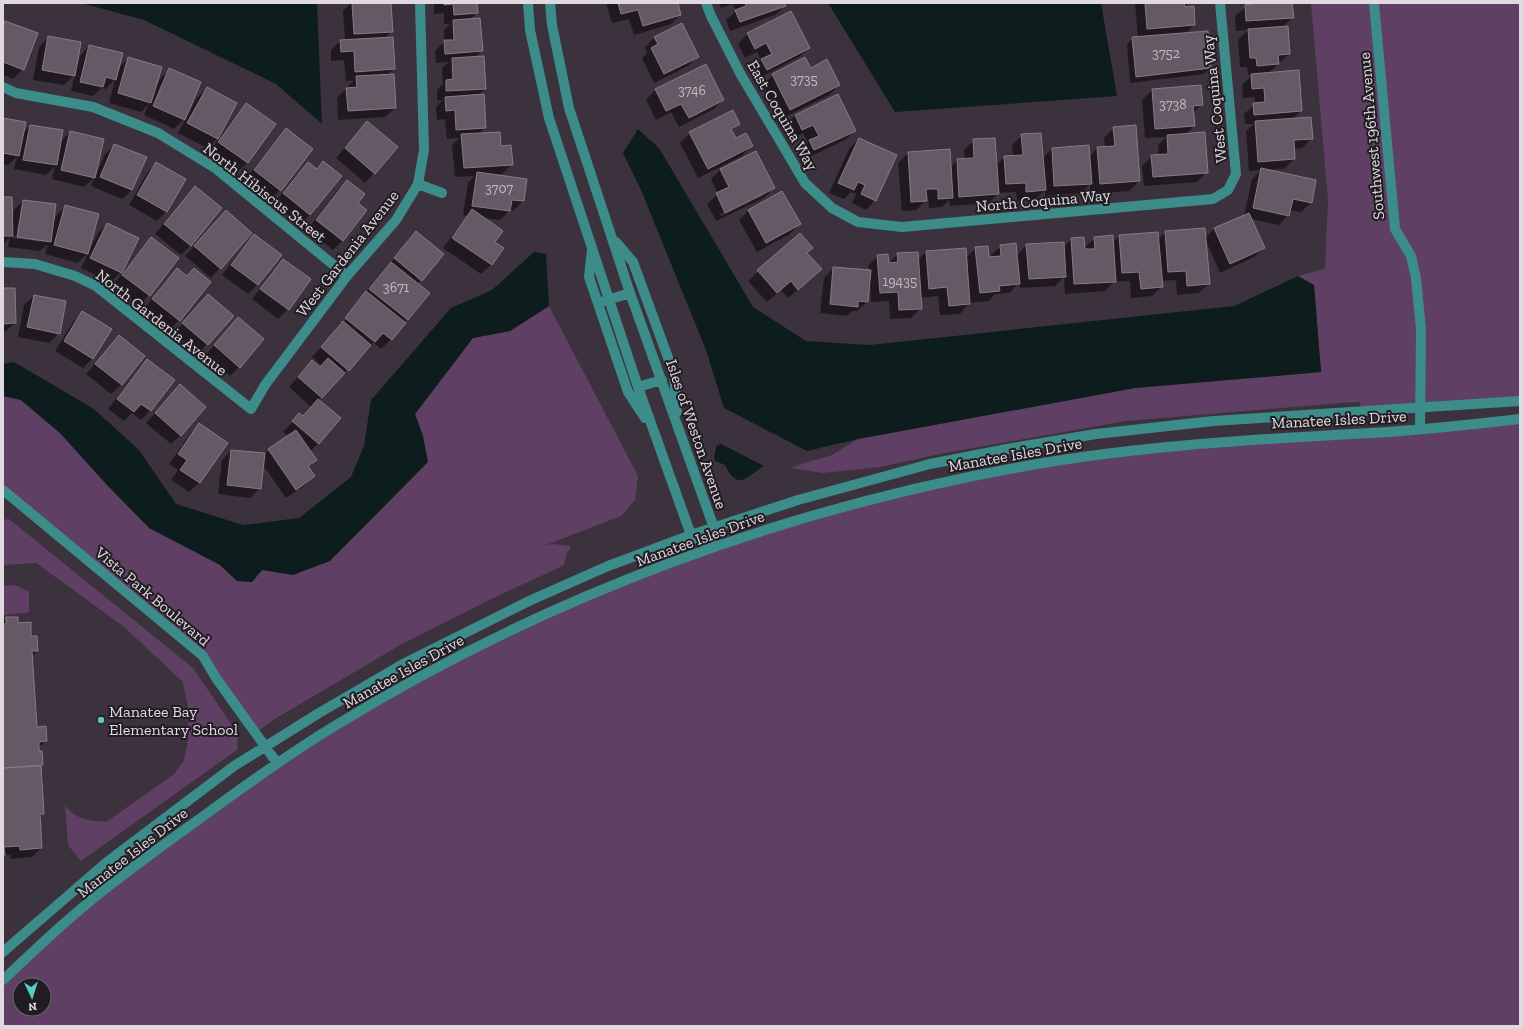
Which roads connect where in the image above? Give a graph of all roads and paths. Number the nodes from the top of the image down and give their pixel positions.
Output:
1 (420, 3) edge
2 (528, 3) edge
3 (550, 3) edge
4 (706, 3) edge
5 (1220, 3) edge
6 (1374, 3) edge
7 (3, 87) edge
8 (418, 184) junction
9 (1228, 190) joint
10 (442, 193) dead end
11 (858, 222) joint
12 (612, 237) junction
13 (592, 246) junction
14 (3, 262) edge
15 (347, 276) junction
16 (630, 293) junction
17 (610, 300) junction
18 (598, 303) junction
19 (662, 380) junction
20 (638, 387) junction
21 (1520, 401) edge
22 (1421, 408) junction
23 (251, 409) joint
24 (1520, 420) edge
25 (677, 424) junction
26 (1420, 429) junction
27 (654, 430) junction
28 (3, 490) edge
29 (714, 528) junction
30 (691, 535) junction
31 (710, 548) junction
32 (265, 747) junction
33 (277, 763) junction
34 (3, 952) edge
35 (3, 980) edge

1 - 8 street, West Gardenia Avenue
2 - 13 street
3 - 12 street, Isles of Weston Avenue
4 - 11 street, East Coquina Way
5 - 9 street, West Coquina Way
6 - 22 street, Southwest 196th Avenue
7 - 15 street, North Hibiscus Street
8 - 10 street
8 - 15 street, West Gardenia Avenue
9 - 11 street, North Coquina Way
12 - 16 street, Isles of Weston Avenue
12 - 25 street
13 - 17 street
13 - 18 street
14 - 23 street, North Gardenia Avenue
15 - 23 street, West Gardenia Avenue
16 - 17 street
16 - 19 street, Isles of Weston Avenue
17 - 18 street
17 - 20 street
18 - 27 street
19 - 20 street
19 - 25 street, Isles of Weston Avenue
20 - 27 street
21 - 22 street, Manatee Isles Drive
22 - 26 street, Southwest 196th Avenue
22 - 29 street, Manatee Isles Drive
24 - 26 street, Manatee Isles Drive
25 - 29 street, Isles of Weston Avenue
26 - 31 street, Manatee Isles Drive
27 - 30 street
28 - 32 street, Vista Park Boulevard
29 - 30 street, Manatee Isles Drive
29 - 31 street, Isles of Weston Avenue
30 - 31 street
30 - 32 street, Manatee Isles Drive
31 - 33 street, Manatee Isles Drive
32 - 33 street, Vista Park Boulevard
32 - 34 street, Manatee Isles Drive
33 - 35 street, Manatee Isles Drive

